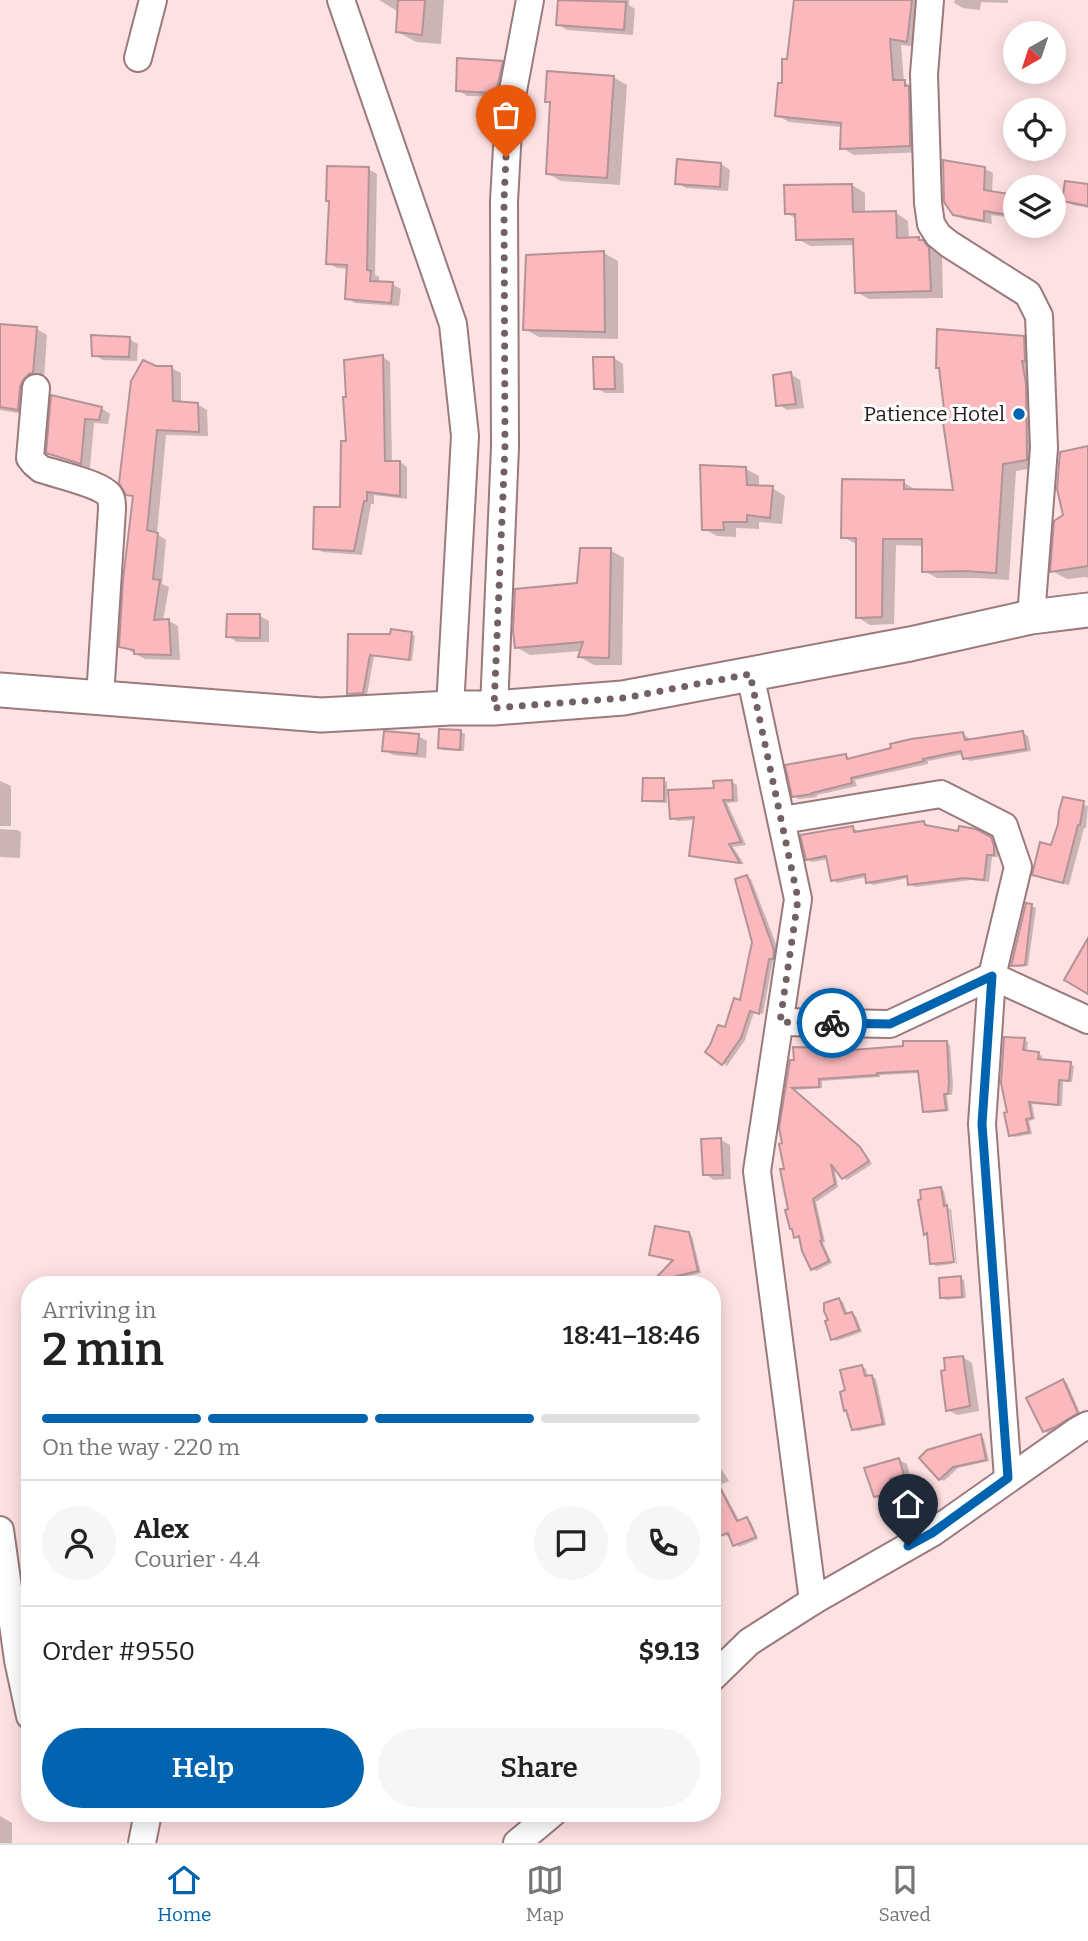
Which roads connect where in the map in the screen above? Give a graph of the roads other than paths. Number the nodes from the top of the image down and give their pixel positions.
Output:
1 (153, 0) edge
2 (341, 0) edge
3 (530, 0) edge
4 (930, 0) edge
5 (138, 58) dead end
6 (36, 388) dead end
7 (1088, 610) edge
8 (1031, 617) junction
9 (750, 674) junction
10 (0, 690) edge
11 (100, 697) junction
12 (450, 708) junction
13 (494, 708) junction
14 (782, 820) junction
15 (992, 976) junction
16 (1088, 1020) edge
17 (780, 1022) junction
18 (1088, 1425) edge
19 (1008, 1478) junction
20 (0, 1530) edge
21 (813, 1601) junction
22 (721, 1669) edge
23 (21, 1674) edge
24 (146, 1822) edge
25 (542, 1822) edge
26 (142, 1843) edge
27 (517, 1843) edge

1 - 5 street
2 - 12 street
3 - 13 street
4 - 8 street
6 - 11 street
7 - 8 main road
8 - 9 main road
9 - 13 main road
9 - 14 street
10 - 11 main road
11 - 12 main road
12 - 13 main road
14 - 15 street
14 - 17 street
15 - 16 street
15 - 17 street
15 - 19 street
17 - 21 street
18 - 19 street
19 - 21 street
20 - 23 street
21 - 22 street
24 - 26 street
25 - 27 street

